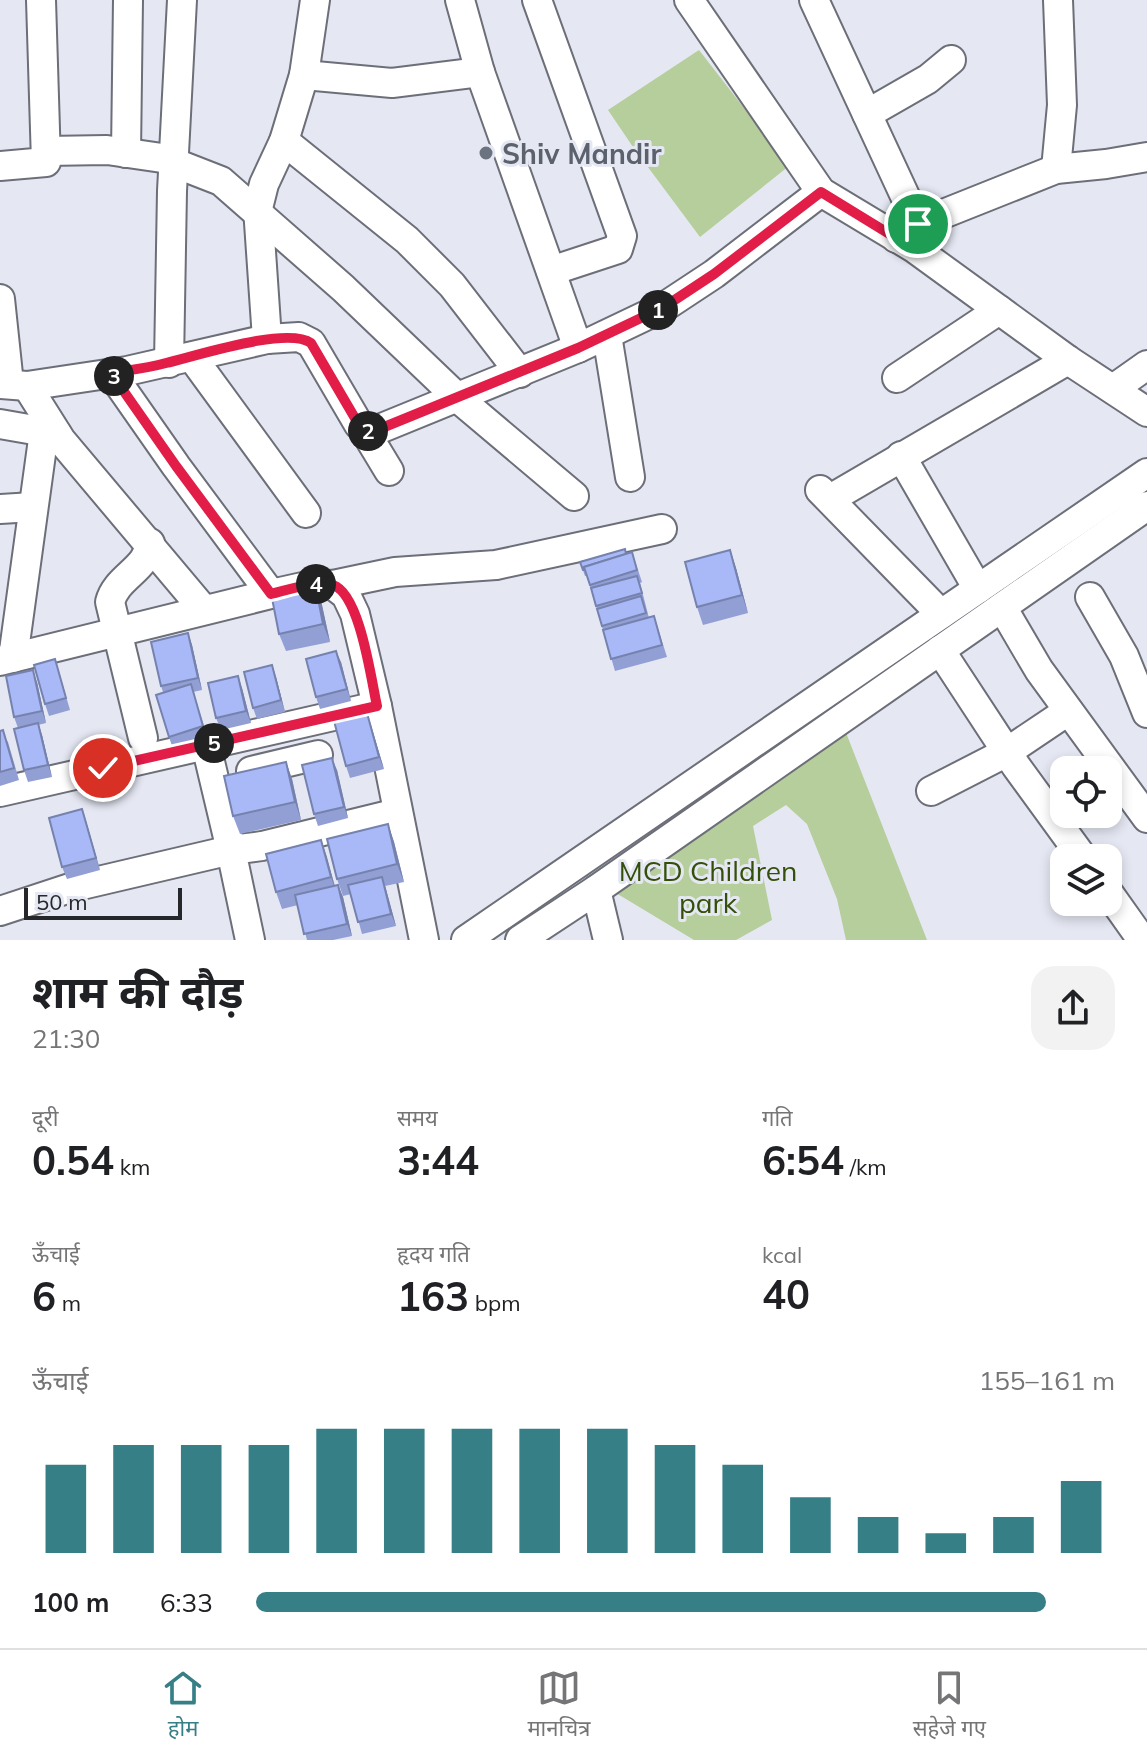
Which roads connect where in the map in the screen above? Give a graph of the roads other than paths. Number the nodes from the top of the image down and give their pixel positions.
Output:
1 (41, 0) edge
2 (128, 0) edge
3 (182, 0) edge
4 (315, 0) edge
5 (460, 0) edge
6 (537, 0) edge
7 (689, 0) edge
8 (814, 0) edge
9 (1058, 0) edge
10 (951, 60) dead end
11 (480, 72) junction
12 (304, 75) junction
13 (867, 114) junction
14 (284, 141) junction
15 (46, 151) junction
16 (126, 153) junction
17 (1147, 157) edge
18 (173, 161) junction
19 (0, 166) edge
20 (1056, 169) junction
21 (821, 192) junction
22 (258, 213) junction
23 (907, 231) junction
24 (551, 271) junction
25 (0, 299) edge
26 (999, 310) junction
27 (607, 335) junction
28 (267, 339) junction
29 (578, 348) junction
30 (180, 360) junction
31 (1068, 360) junction
32 (1147, 365) edge
33 (111, 373) junction
34 (520, 373) junction
35 (897, 378) dead end
36 (12, 385) edge
37 (1113, 389) junction
38 (459, 399) junction
39 (1147, 412) edge
40 (0, 424) edge
41 (363, 428) junction
42 (50, 433) junction
43 (901, 456) junction
44 (389, 471) dead end
45 (1147, 473) edge
46 (630, 477) dead end
47 (574, 496) dead end
48 (1147, 506) edge
49 (33, 507) junction
50 (0, 509) edge
51 (306, 513) dead end
52 (662, 529) dead end
53 (150, 543) junction
54 (333, 585) junction
55 (978, 589) junction
56 (271, 594) junction
57 (1090, 597) dead end
58 (1002, 607) junction
59 (204, 610) junction
60 (941, 614) junction
61 (116, 632) junction
62 (940, 650) junction
63 (6, 659) edge
64 (377, 706) junction
65 (1068, 711) junction
66 (1147, 713) edge
67 (143, 738) dead end
68 (206, 745) junction
69 (1007, 752) junction
70 (318, 755) dead end
71 (215, 779) junction
72 (931, 791) dead end
73 (0, 792) edge
74 (397, 813) junction
75 (1147, 818) edge
76 (1073, 844) edge
77 (231, 850) junction
78 (596, 890) junction
79 (0, 911) edge
80 (1122, 912) edge
81 (418, 939) edge
82 (250, 940) edge
83 (466, 940) edge
84 (520, 940) edge
85 (608, 940) edge
86 (1142, 940) edge

1 - 15 street
2 - 16 street
3 - 18 street
4 - 12 street
5 - 11 street
6 - 24 street
7 - 21 street
8 - 13 street
9 - 20 street
10 - 13 street
11 - 12 street
11 - 24 street
12 - 14 street
13 - 23 street
14 - 22 street
14 - 34 street
15 - 16 street
15 - 19 street
16 - 18 street
17 - 20 street
18 - 22 street
18 - 30 street
20 - 23 street
21 - 23 street
21 - 27 street
22 - 28 street
22 - 38 street
23 - 26 street
24 - 29 street
25 - 36 street
26 - 31 street
26 - 35 street
27 - 29 street
27 - 46 street
28 - 30 street
28 - 41 street
29 - 34 street
30 - 33 street
30 - 51 street
31 - 37 street
31 - 43 street
32 - 37 street
33 - 36 street
33 - 56 street
34 - 38 street
36 - 42 street
37 - 39 street
38 - 41 street
38 - 47 street
40 - 42 street
41 - 44 street
42 - 49 street
42 - 53 street
43 - 55 street
43 - 60 street
45 - 55 street
48 - 58 street
49 - 50 street
49 - 63 street
52 - 54 street
53 - 59 street
53 - 61 street
54 - 56 street
54 - 64 street
55 - 60 street
56 - 59 street
57 - 66 street
58 - 62 street
58 - 65 street
59 - 61 street
60 - 83 street
61 - 63 street
61 - 67 street
62 - 69 street
62 - 78 street
64 - 68 street
64 - 74 street
65 - 69 street
65 - 75 street
68 - 71 street
68 - 73 street
69 - 72 street
69 - 76 street
70 - 71 street
71 - 77 street
74 - 77 street
74 - 81 street
77 - 79 street
77 - 82 street
78 - 84 street
78 - 85 street
80 - 86 street

